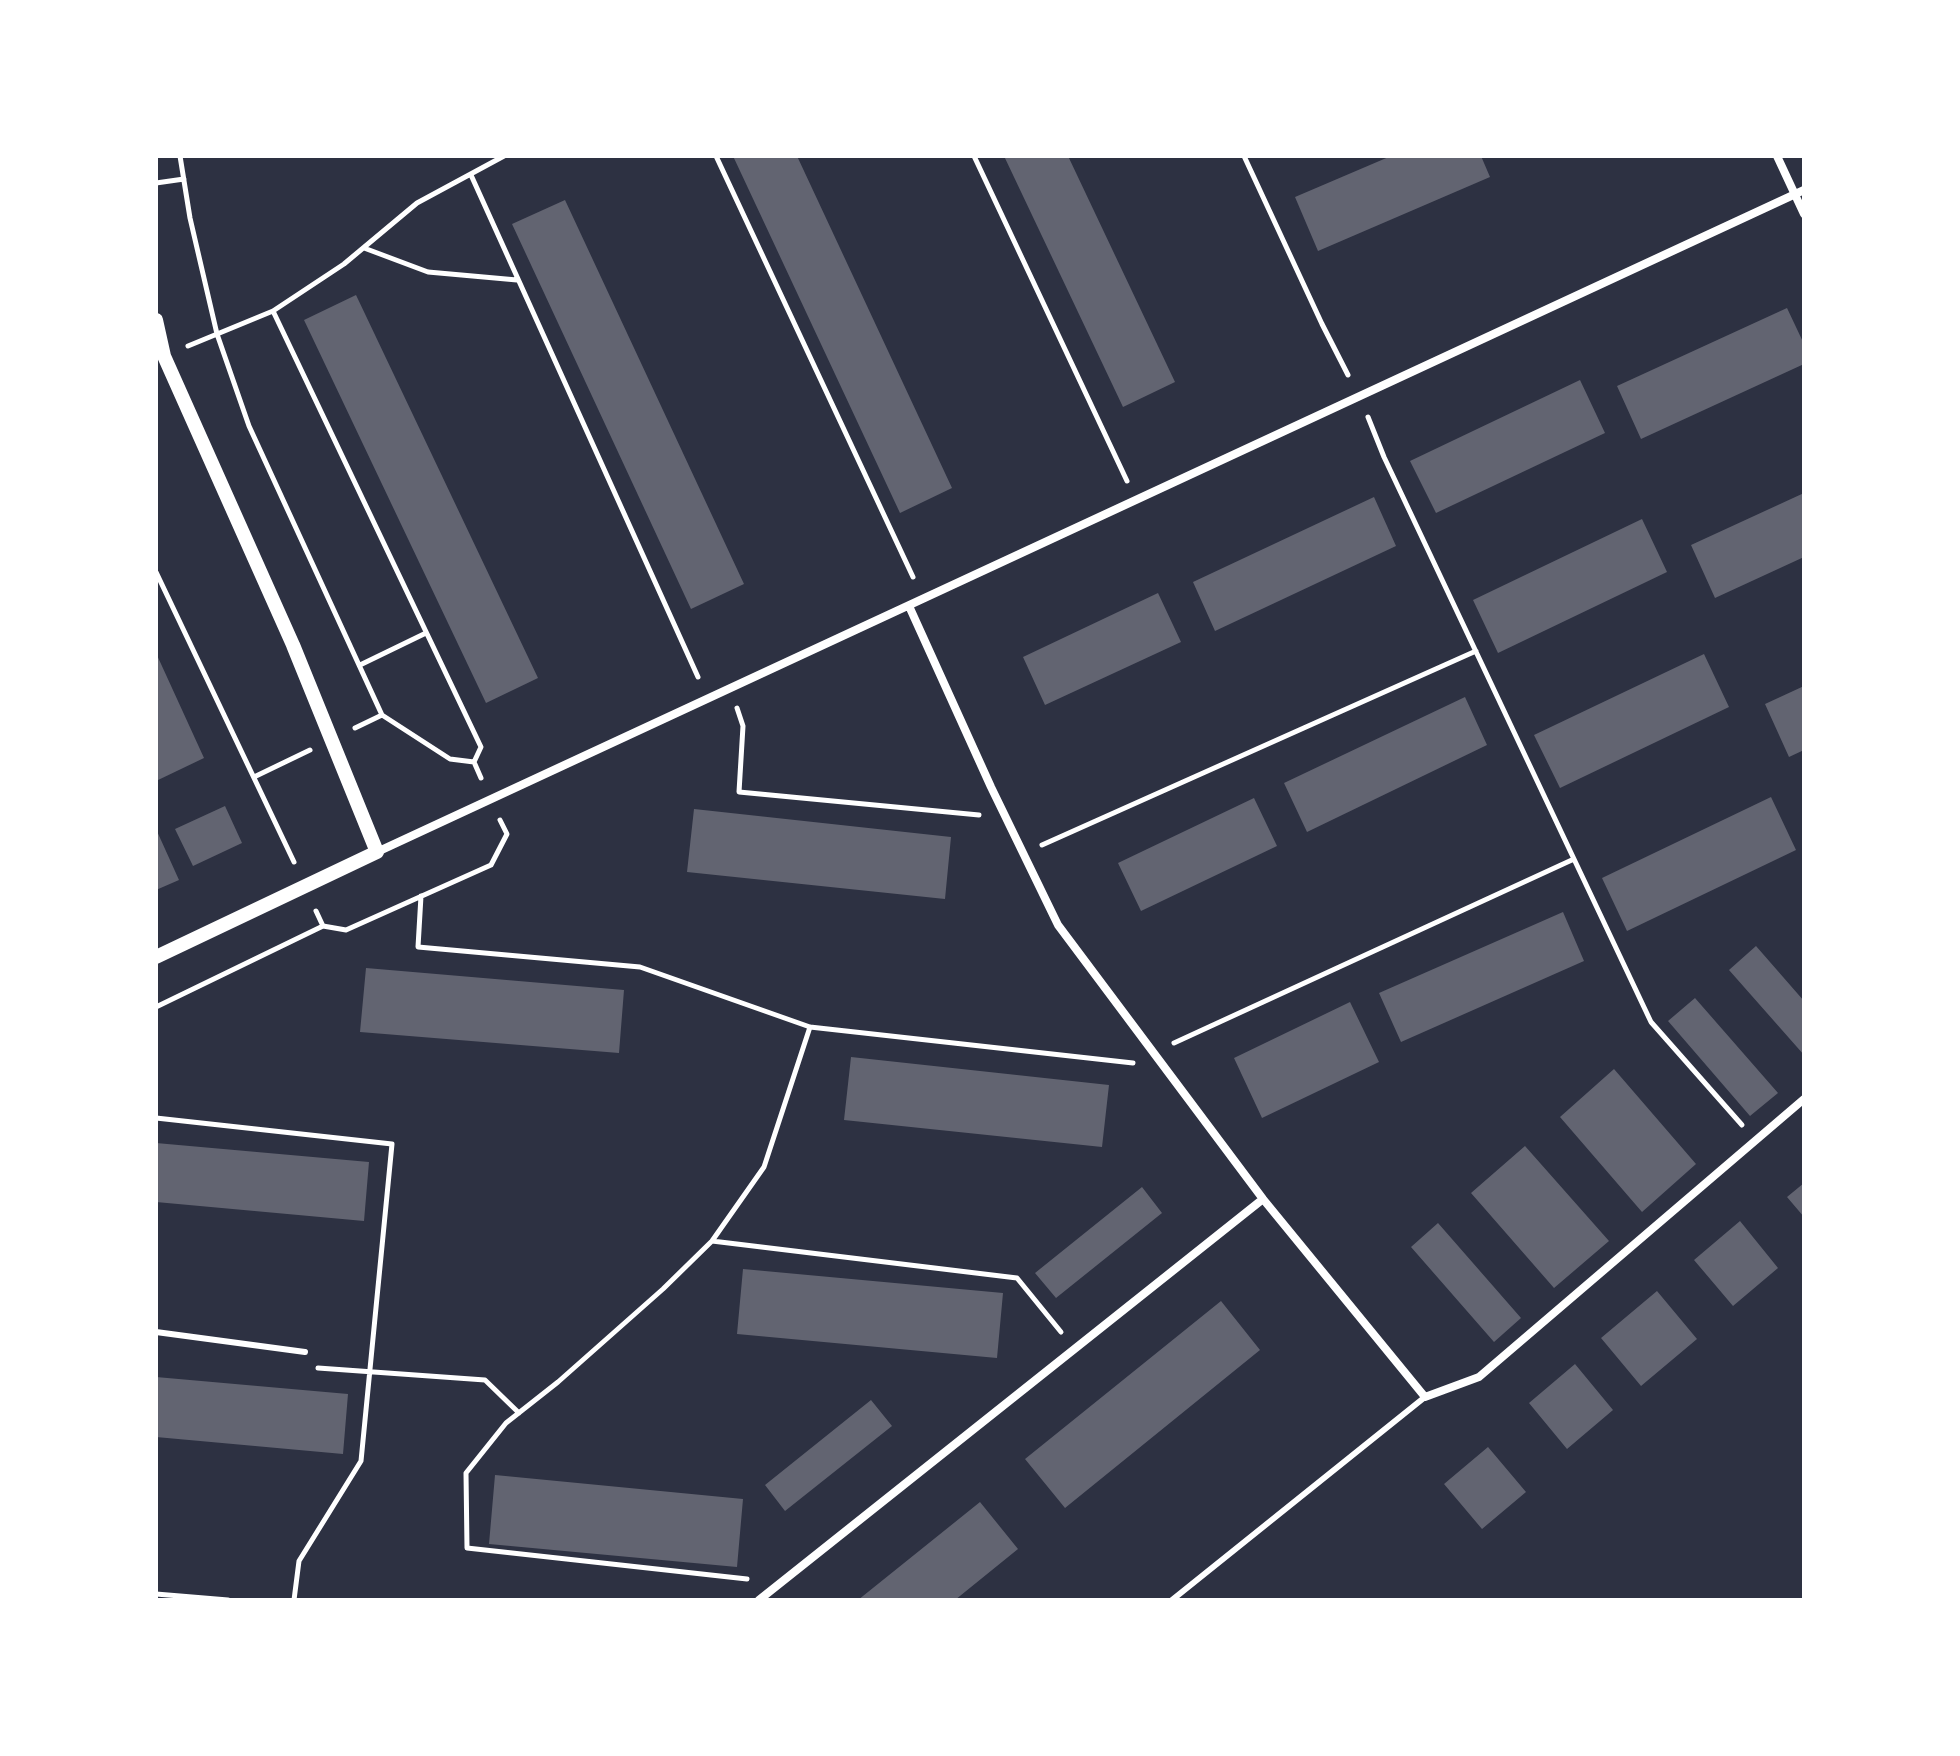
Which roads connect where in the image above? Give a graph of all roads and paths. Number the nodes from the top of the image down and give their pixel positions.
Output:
1 (180, 156) edge
2 (504, 156) edge
3 (716, 156) edge
4 (974, 156) edge
5 (1244, 156) edge
6 (1777, 156) edge
7 (471, 175) junction
8 (184, 179) junction
9 (156, 183) edge
10 (1800, 192) edge
11 (1804, 214) edge
12 (363, 248) junction
13 (518, 280) junction
14 (273, 311) junction
15 (156, 320) edge
16 (217, 334) junction
17 (164, 356) junction
18 (1359, 396) junction
19 (1136, 501) junction
20 (156, 572) edge
21 (923, 599) junction
22 (909, 606) junction
23 (426, 633) junction
24 (1476, 651) junction
25 (360, 665) junction
26 (729, 689) junction
27 (708, 699) junction
28 (382, 715) junction
29 (344, 734) dead end
30 (320, 746) dead end
31 (474, 762) junction
32 (254, 777) junction
33 (483, 782) dead end
34 (494, 806) dead end
35 (1006, 818) junction
36 (377, 852) junction
37 (1023, 854) junction
38 (1574, 859) junction
39 (299, 874) dead end
40 (421, 896) junction
41 (310, 898) dead end
42 (323, 926) junction
43 (156, 957) edge
44 (156, 1007) edge
45 (810, 1027) junction
46 (1154, 1052) junction
47 (1804, 1099) edge
48 (156, 1118) edge
49 (1751, 1144) junction
50 (1263, 1199) junction
51 (712, 1241) junction
52 (156, 1332) edge
53 (1075, 1349) junction
54 (305, 1352) joint
55 (369, 1372) junction
56 (1425, 1397) junction
57 (519, 1413) junction
58 (767, 1593) junction
59 (156, 1594) edge
60 (228, 1600) edge
61 (294, 1600) edge
62 (759, 1600) edge
63 (1172, 1600) edge

1 - 8 path
2 - 7 path
3 - 21 path
4 - 19 path
5 - 18 path
6 - 10 street
7 - 12 path
7 - 13 path
8 - 9 path
8 - 16 path
10 - 11 street
10 - 18 street
12 - 13 path
12 - 14 path
13 - 27 path
14 - 16 path
14 - 23 path
15 - 17 street
16 - 17 path
16 - 25 path
17 - 36 street
18 - 19 street
18 - 24 path
19 - 21 street
20 - 32 path
21 - 22 street
22 - 26 street
22 - 35 street
23 - 25 path
23 - 31 path
24 - 37 path
24 - 38 path
25 - 28 path
26 - 27 street
26 - 35 path
27 - 36 street
28 - 29 path
28 - 31 path
30 - 32 path
31 - 33 path
32 - 39 path
34 - 40 path
35 - 37 street
36 - 43 street
37 - 46 street
38 - 46 path
38 - 49 path
40 - 42 path
40 - 45 path
41 - 42 path
42 - 44 path
45 - 46 path
45 - 51 path
46 - 50 street
47 - 49 street
48 - 55 path
49 - 56 street
50 - 53 street
50 - 56 street
51 - 53 path
51 - 57 path
52 - 54 lane
53 - 58 street
54 - 55 path
55 - 57 path
55 - 61 path
56 - 63 lane
57 - 58 path
58 - 62 street
59 - 60 path

